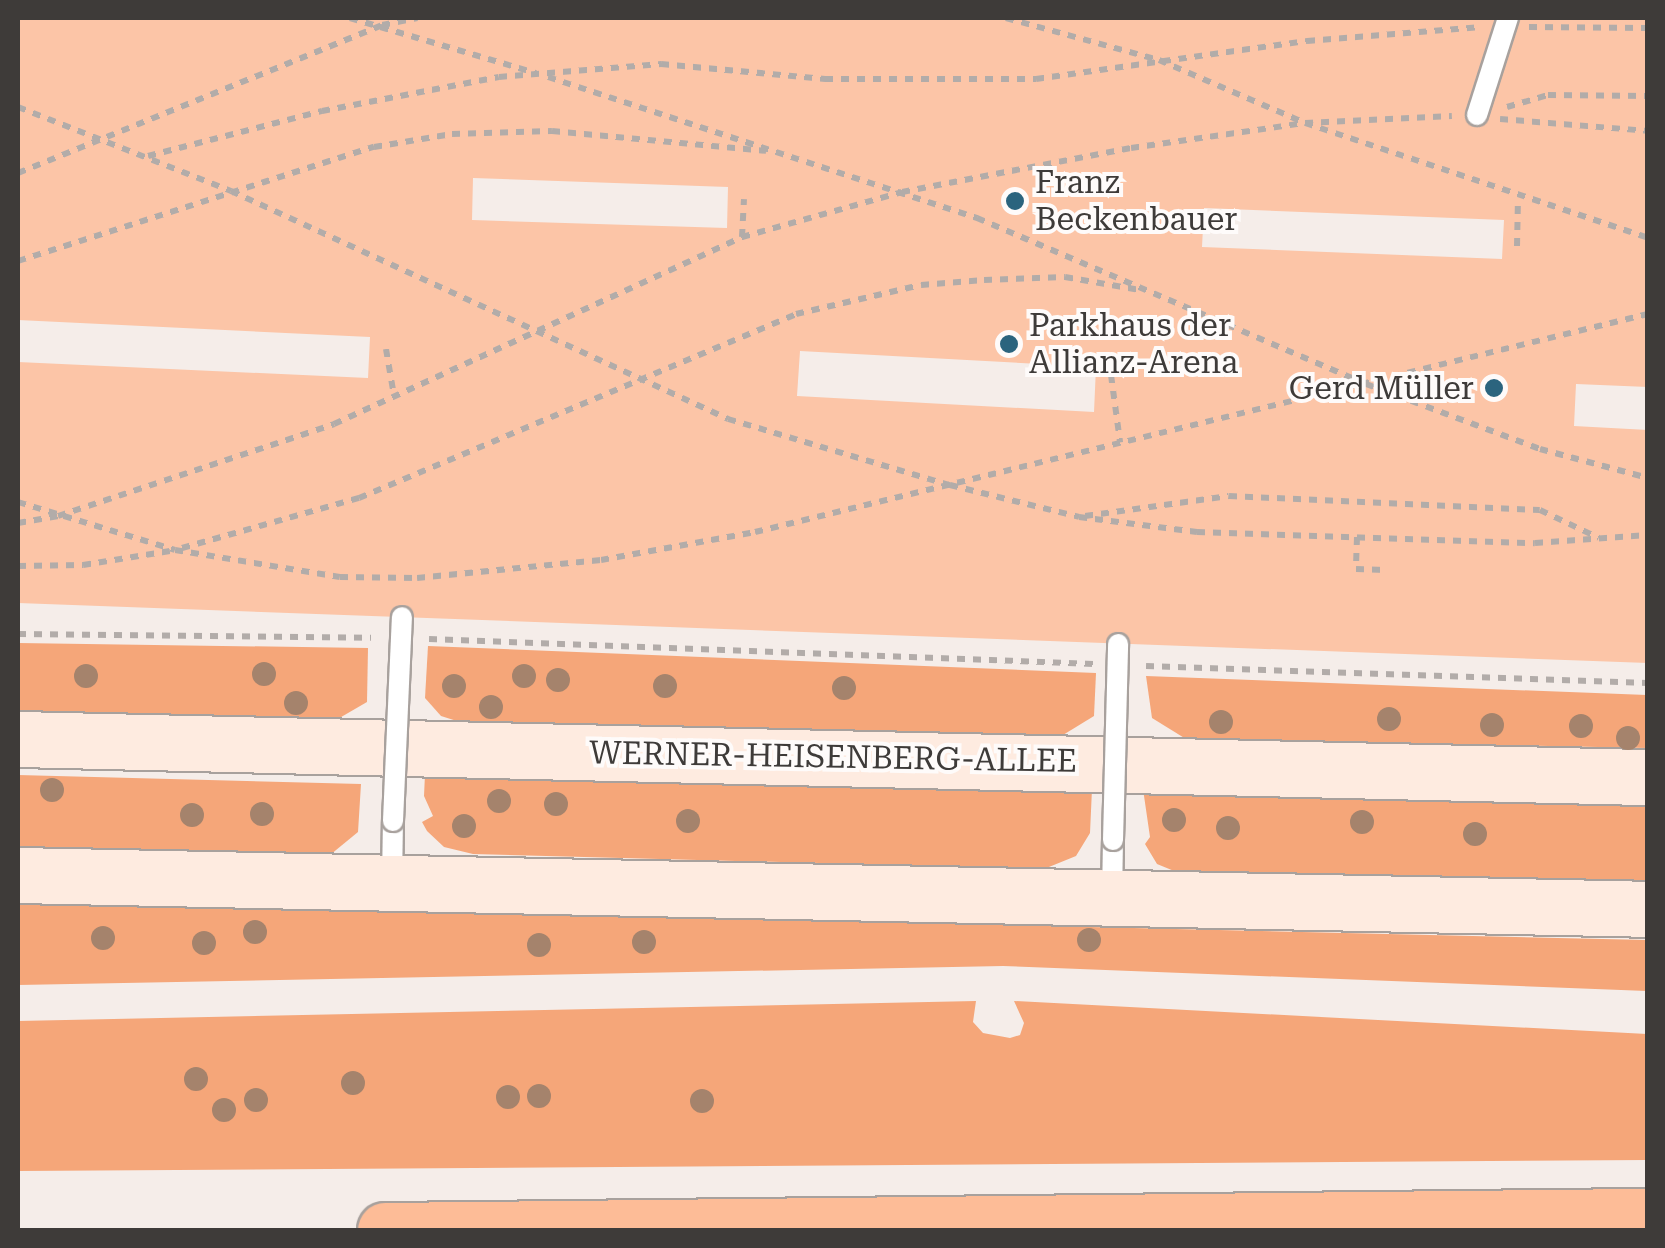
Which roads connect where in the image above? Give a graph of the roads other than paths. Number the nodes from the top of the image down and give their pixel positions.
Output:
1 (1506, 22) edge
2 (1477, 115) road end
3 (402, 617) dead end
4 (1118, 644) dead end
5 (18, 738) edge
6 (1648, 777) edge
7 (18, 875) edge
8 (392, 884) junction
9 (1112, 899) junction
10 (1648, 909) edge
11 (1648, 1216) edge
12 (385, 1230) edge

1 - 2 lane
3 - 8 lane, bridge
4 - 9 lane, bridge
5 - 6 street, WERNER-HEISENBERG-ALLEE
7 - 8 street
8 - 9 street
9 - 10 street
11 - 12 highway

